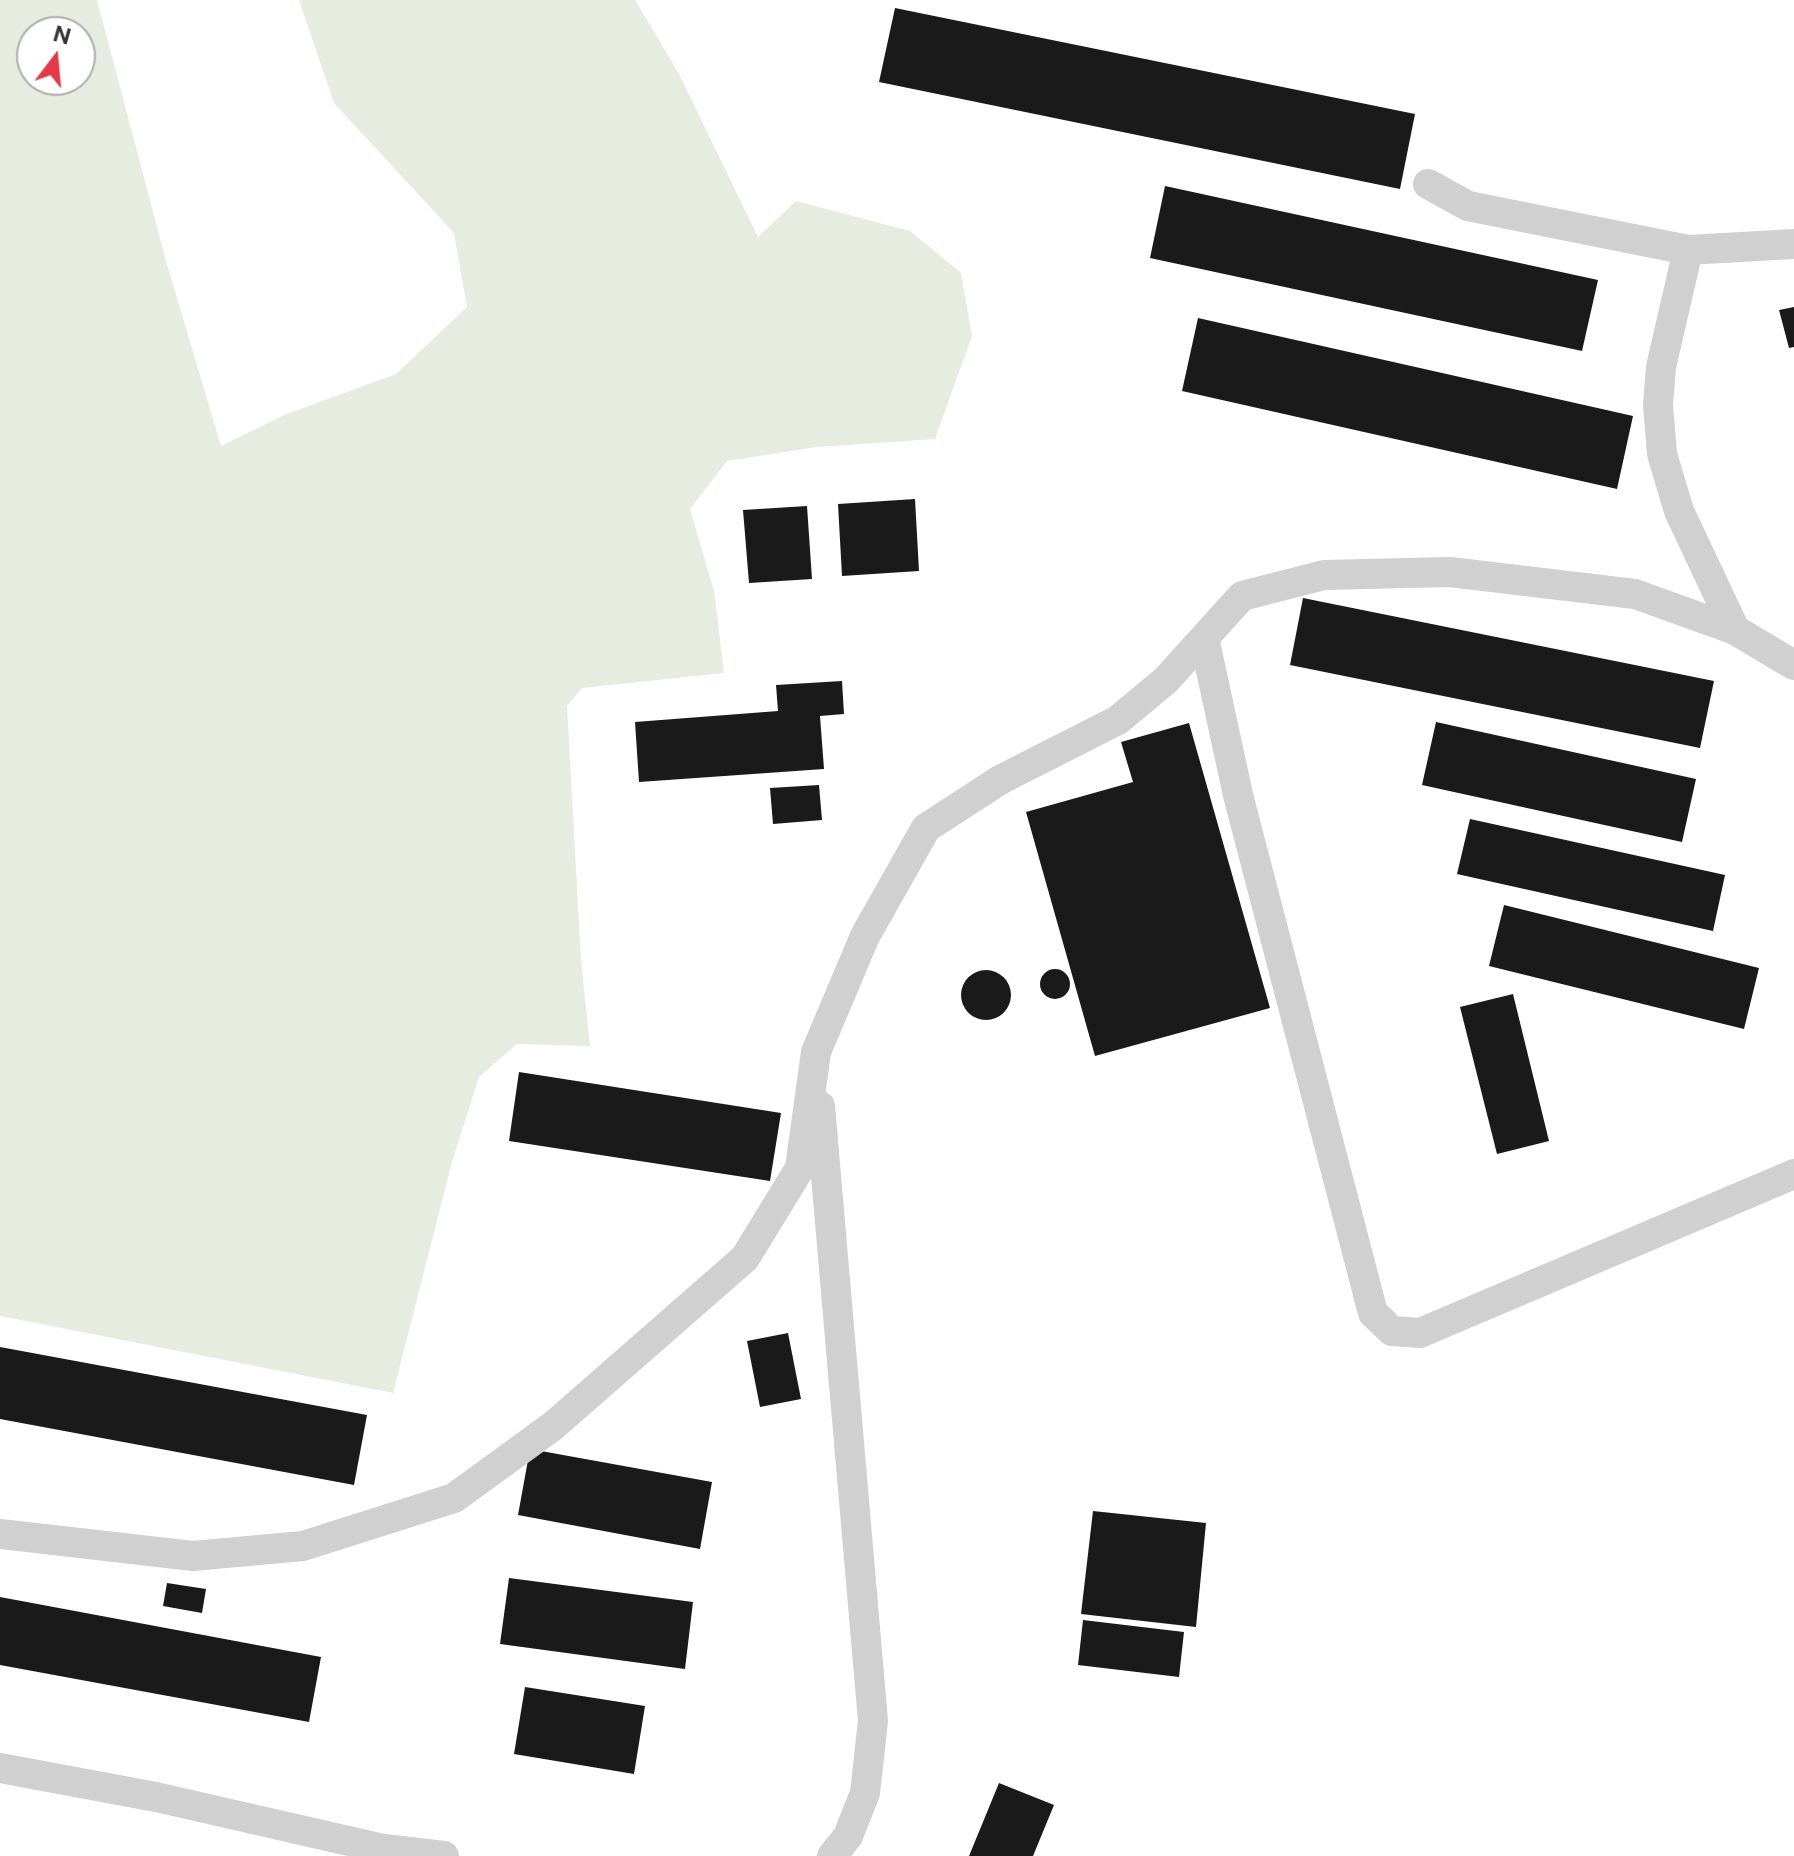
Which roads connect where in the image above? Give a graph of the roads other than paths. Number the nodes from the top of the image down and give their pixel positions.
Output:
1 (1428, 184) dead end
2 (1794, 244) edge
3 (1688, 250) junction
4 (1735, 630) junction
5 (1204, 638) junction
6 (1794, 665) edge
7 (816, 1052) junction
8 (1794, 1174) edge
9 (0, 1534) edge
10 (0, 1768) edge
11 (444, 1856) edge
12 (832, 1856) edge

1 - 3 street
2 - 3 street
3 - 4 street
4 - 5 street
4 - 6 street
5 - 7 street
5 - 8 street
7 - 9 street
7 - 12 street
10 - 11 street

